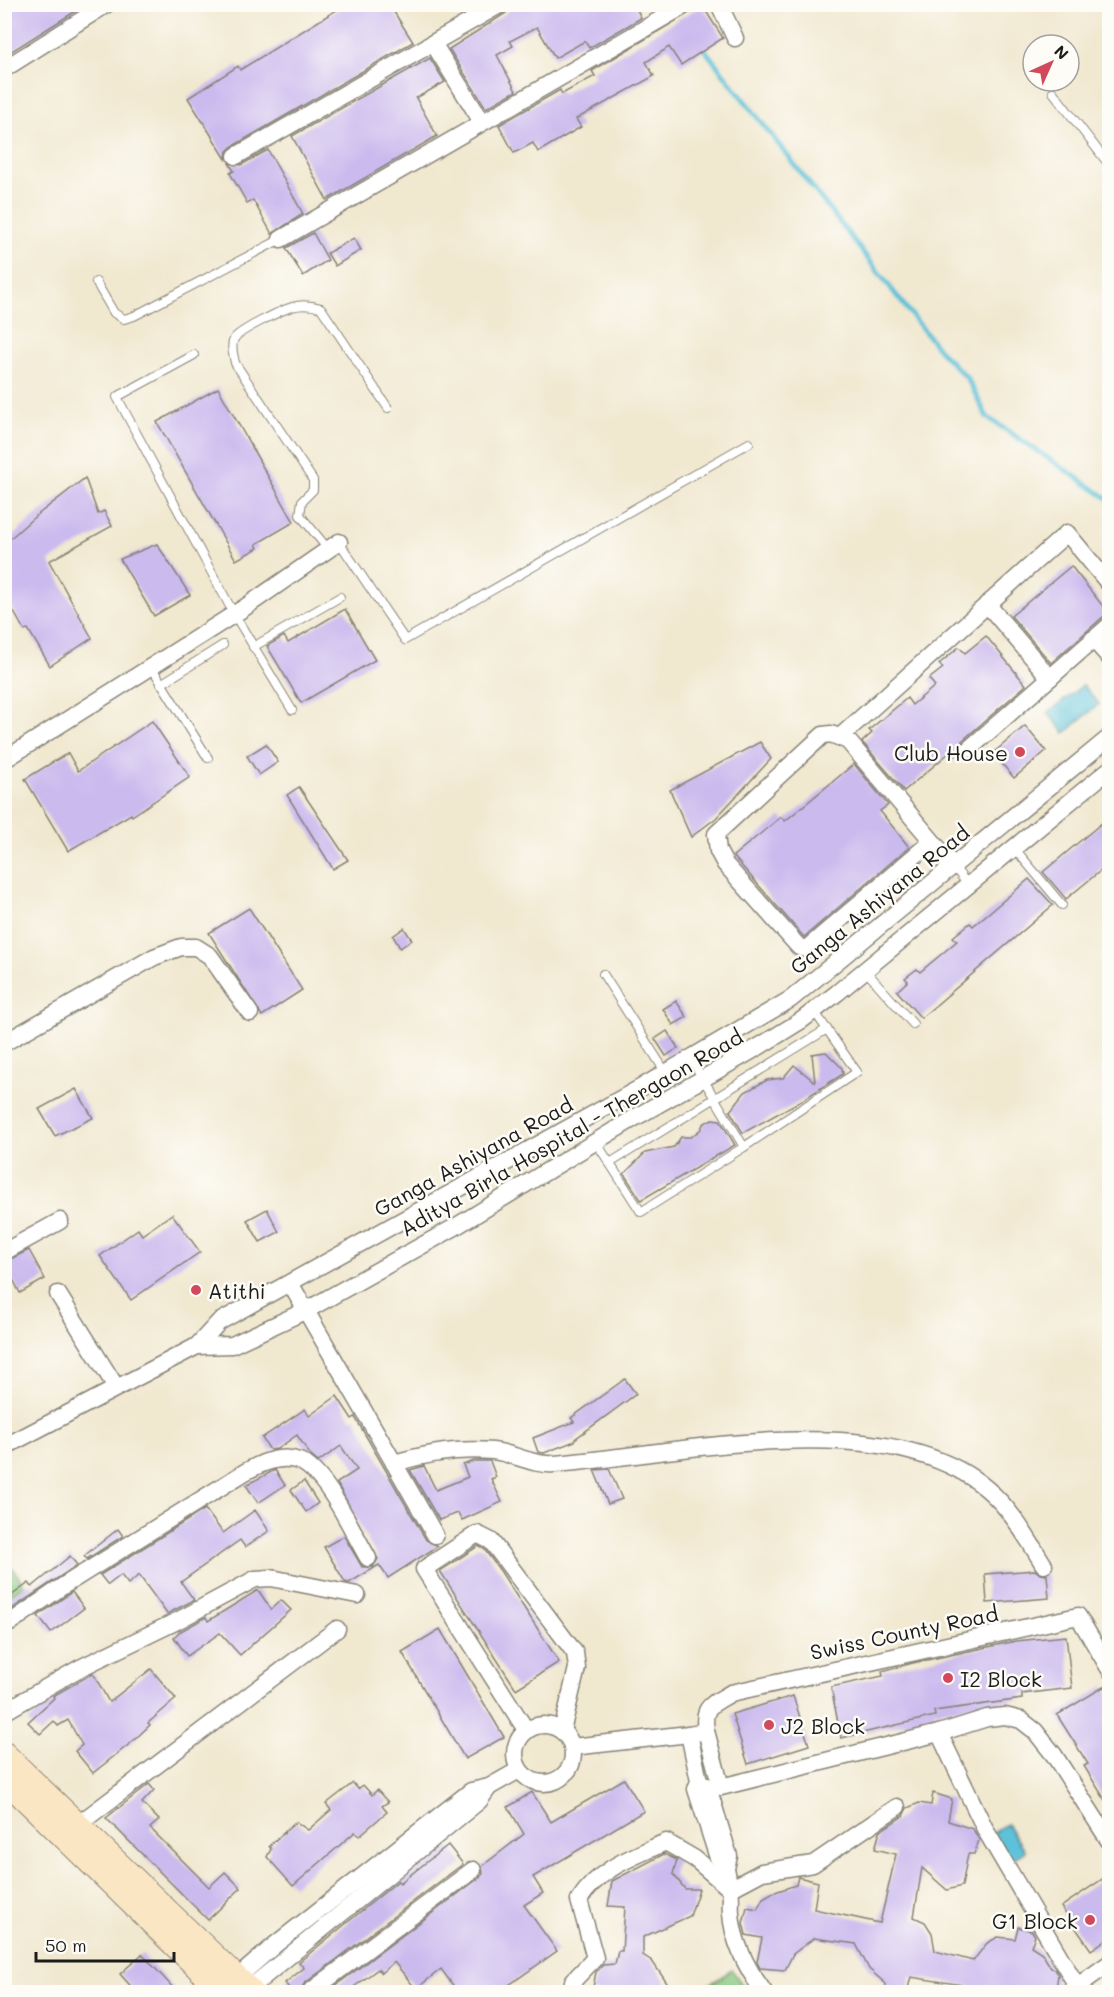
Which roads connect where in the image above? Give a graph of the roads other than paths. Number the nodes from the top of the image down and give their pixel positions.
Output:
1 (107, 4) edge
2 (501, 4) edge
3 (687, 4) edge
4 (719, 4) edge
5 (735, 38) dead end
6 (433, 43) junction
7 (4, 69) edge
8 (1054, 93) edge
9 (482, 122) junction
10 (236, 156) dead end
11 (1110, 166) edge
12 (281, 239) joint
13 (96, 282) dead end
14 (194, 355) dead end
15 (388, 408) dead end
16 (749, 443) dead end
17 (333, 545) junction
18 (1110, 585) edge
19 (340, 597) dead end
20 (987, 604) junction
21 (234, 614) junction
22 (1110, 625) edge
23 (1093, 639) junction
24 (223, 645) dead end
25 (253, 647) junction
26 (1110, 658) edge
27 (152, 668) junction
28 (1050, 678) junction
29 (161, 684) junction
30 (292, 710) dead end
31 (841, 736) junction
32 (1110, 737) edge
33 (969, 749) dead end
34 (208, 758) dead end
35 (4, 759) edge
36 (1110, 769) edge
37 (932, 841) junction
38 (1015, 849) junction
39 (954, 867) junction
40 (969, 886) junction
41 (1062, 905) dead end
42 (865, 970) junction
43 (603, 974) dead end
44 (814, 1011) junction
45 (250, 1013) dead end
46 (913, 1024) dead end
47 (827, 1029) junction
48 (4, 1043) edge
49 (691, 1059) junction
50 (666, 1074) junction
51 (702, 1080) junction
52 (715, 1100) junction
53 (596, 1142) junction
54 (744, 1147) junction
55 (610, 1163) junction
56 (60, 1221) dead end
57 (4, 1252) edge
58 (290, 1283) junction
59 (58, 1294) dead end
60 (307, 1310) junction
61 (197, 1346) junction
62 (116, 1387) junction
63 (4, 1447) edge
64 (394, 1463) junction
65 (435, 1535) dead end
66 (368, 1558) dead end
67 (1044, 1565) dead end
68 (357, 1595) dead end
69 (4, 1627) edge
70 (337, 1629) dead end
71 (1110, 1670) edge
72 (4, 1712) edge
73 (526, 1730) junction
74 (562, 1731) junction
75 (706, 1731) junction
76 (939, 1733) junction
77 (689, 1734) junction
78 (572, 1747) junction
79 (4, 1754) edge
80 (519, 1770) junction
81 (4, 1778) edge
82 (489, 1787) junction
83 (897, 1807) dead end
84 (76, 1826) junction
85 (1110, 1842) edge
86 (473, 1870) dead end
87 (730, 1889) junction
88 (1110, 1962) edge
89 (1073, 1989) edge
90 (237, 1990) edge
91 (310, 1992) edge
92 (572, 1992) edge
93 (764, 1992) edge

1 - 7 street
2 - 6 street
3 - 9 street
4 - 5 street
6 - 9 street
6 - 10 street
8 - 11 lane
9 - 12 street
12 - 13 lane
14 - 21 lane
15 - 17 lane
16 - 17 lane
17 - 21 street
18 - 20 street
19 - 25 lane
20 - 28 street
20 - 31 street
21 - 25 lane
21 - 27 street
22 - 23 street
23 - 26 street
23 - 28 street
24 - 29 lane
25 - 30 lane
27 - 29 lane
27 - 35 street
28 - 33 street
29 - 34 lane
31 - 37 street
31 - 37 street
32 - 39 street, Ganga Ashiyana Road
36 - 38 street, Aditya Birla Hospital - Thergaon Road
37 - 39 street
38 - 40 street, Aditya Birla Hospital - Thergaon Road
38 - 41 lane
39 - 40 lane
39 - 49 street, Ganga Ashiyana Road
40 - 42 street, Aditya Birla Hospital - Thergaon Road
42 - 44 street, Aditya Birla Hospital - Thergaon Road
42 - 46 lane
43 - 50 lane
44 - 47 lane
44 - 51 street, Aditya Birla Hospital - Thergaon Road
45 - 48 street
47 - 52 lane
47 - 54 lane
49 - 50 street, Ganga Ashiyana Road
49 - 51 lane
50 - 58 street, Ganga Ashiyana Road
51 - 52 lane
51 - 53 street, Aditya Birla Hospital - Thergaon Road
52 - 54 lane
52 - 55 lane
53 - 55 lane
53 - 60 street, Aditya Birla Hospital - Thergaon Road
54 - 55 lane
56 - 57 street
58 - 60 street
58 - 61 street, Ganga Ashiyana Road
59 - 62 street
60 - 61 street, Aditya Birla Hospital - Thergaon Road
60 - 64 street
61 - 62 street, Aditya Birla Hospital - Thergaon Road
62 - 63 street, Aditya Birla Hospital - Thergaon Road
64 - 65 street
64 - 67 street
66 - 69 street
68 - 72 street
70 - 84 street
71 - 75 street, Swiss County Road
73 - 74 street
73 - 74 street
73 - 80 street
74 - 78 street
75 - 76 street, Swiss County Road
75 - 77 street
76 - 85 street, Swiss County Road
76 - 89 street
77 - 78 street
77 - 87 street
78 - 80 street
79 - 84 street
80 - 82 street
81 - 90 street
82 - 90 street
82 - 90 street
83 - 87 street
84 - 90 street
86 - 91 street
87 - 92 street
87 - 93 street
88 - 89 street

